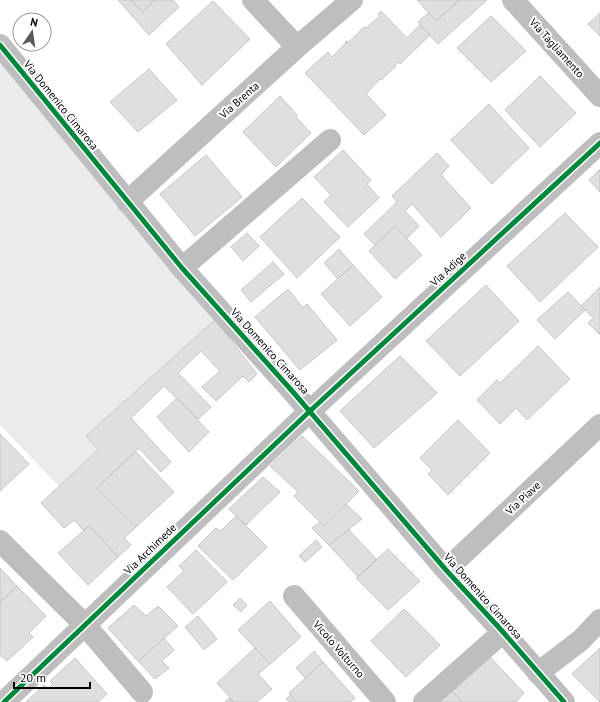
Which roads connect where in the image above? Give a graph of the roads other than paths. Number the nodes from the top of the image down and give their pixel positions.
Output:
1 (253, 0) edge
2 (352, 0) edge
3 (513, 0) edge
4 (0, 45) edge
5 (297, 47) junction
6 (600, 96) edge
7 (330, 140) dead end
8 (600, 142) edge
9 (128, 202) junction
10 (182, 268) junction
11 (310, 411) junction
12 (600, 425) edge
13 (0, 541) edge
14 (446, 570) junction
15 (294, 596) dead end
16 (600, 620) edge
17 (85, 625) junction
18 (503, 632) junction
19 (538, 673) junction
20 (142, 692) dead end
21 (4, 702) edge
22 (385, 702) edge
23 (424, 702) edge
24 (564, 702) edge

1 - 5 street
2 - 5 street, Via Brenta
3 - 6 street, Via Tagliamento
4 - 9 street, Via Domenico Cimarosa
5 - 9 street, Via Brenta
7 - 10 street
8 - 11 street, Via Adige
9 - 10 street, Via Domenico Cimarosa
10 - 11 street, Via Domenico Cimarosa
11 - 14 street, Via Domenico Cimarosa
11 - 17 street, Via Archimede
12 - 14 street, Via Piave
13 - 17 street
14 - 18 street, Via Domenico Cimarosa
15 - 22 street, Vicolo Volturno
16 - 19 street
17 - 20 street
17 - 21 street, Via Archimede
18 - 19 street, Via Domenico Cimarosa
18 - 23 street
19 - 24 street, Via Domenico Cimarosa

